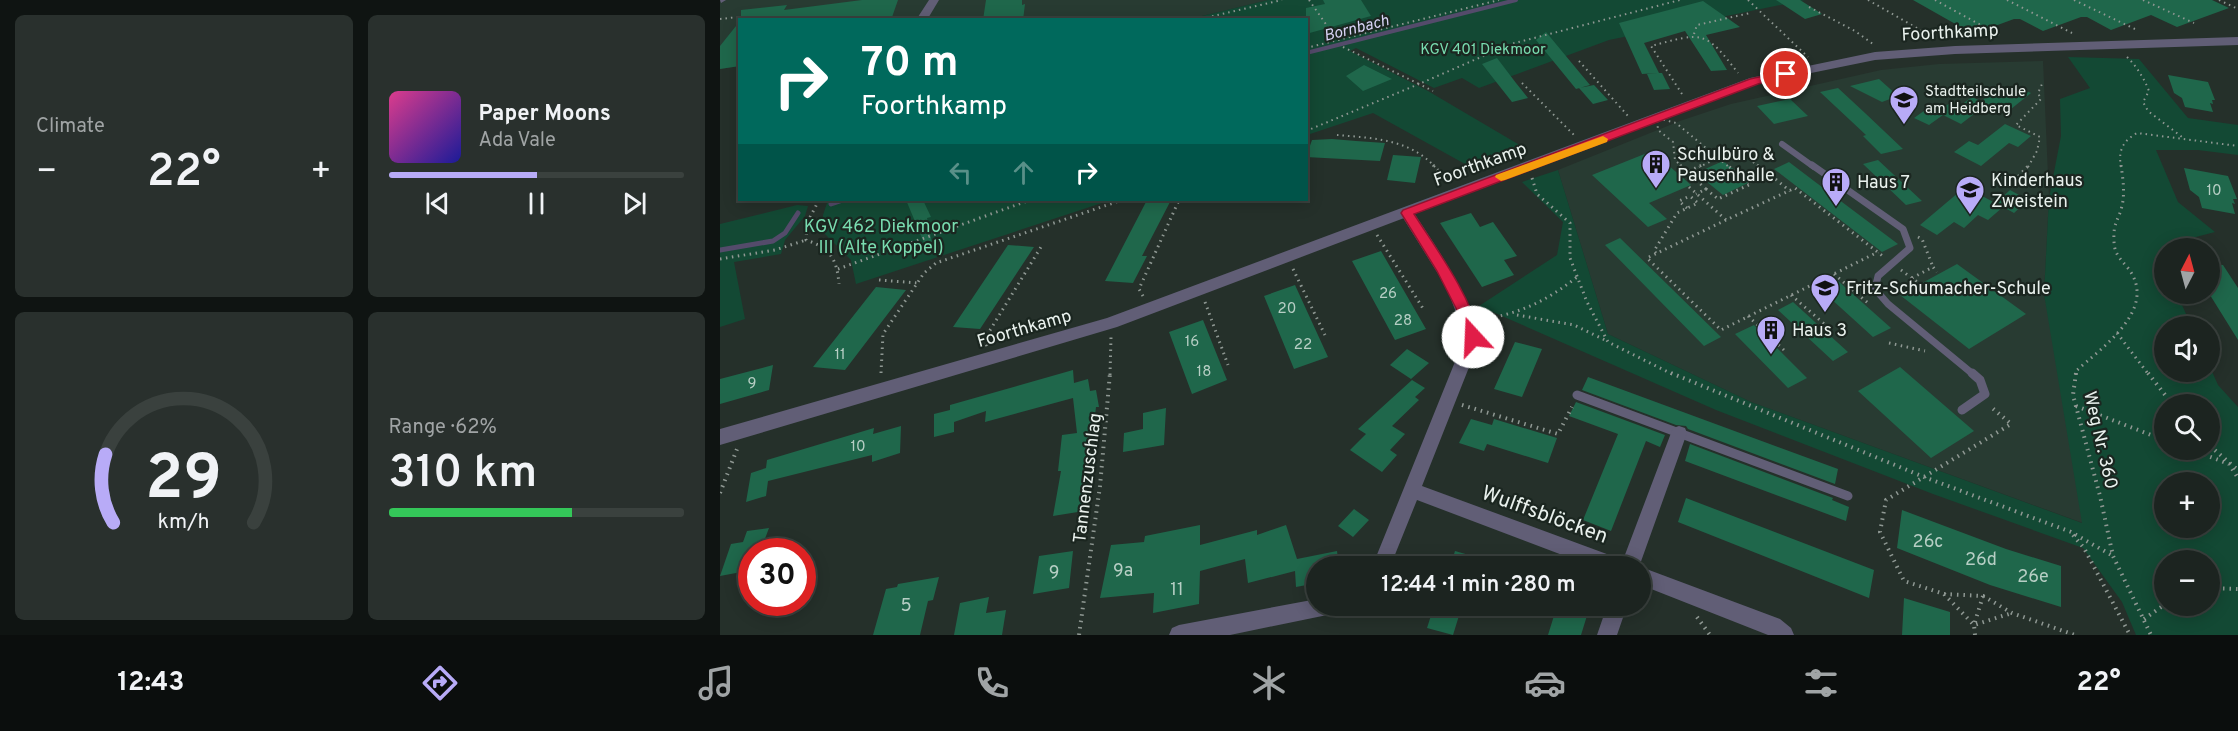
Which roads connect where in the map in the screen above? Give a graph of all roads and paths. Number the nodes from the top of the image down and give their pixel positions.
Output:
1 (934, 0) edge
2 (1282, 0) edge
3 (1309, 0) edge
4 (1499, 0) edge
5 (1680, 0) edge
6 (1748, 0) edge
7 (1868, 0) edge
8 (1935, 0) edge
9 (2007, 0) edge
10 (2074, 0) edge
11 (2143, 0) edge
12 (2219, 0) edge
13 (1809, 7) dead end
14 (2238, 9) edge
15 (1750, 13) dead end
16 (738, 17) dead end
17 (922, 18) edge
18 (1205, 18) edge
19 (720, 19) edge
20 (2194, 23) dead end
21 (1694, 34) junction
22 (2238, 40) edge
23 (1338, 41) junction
24 (2165, 44) junction
25 (2116, 45) junction
26 (2096, 46) junction
27 (1308, 48) edge
28 (1343, 48) dead end
29 (2022, 48) junction
30 (1955, 50) junction
31 (1888, 55) junction
32 (1579, 61) dead end
33 (1818, 66) junction
34 (1522, 83) dead end
35 (1419, 84) junction
36 (1747, 84) junction
37 (2042, 84) dead end
38 (1432, 91) dead end
39 (1690, 106) junction
40 (1658, 118) junction
41 (1637, 126) junction
42 (1308, 130) edge
43 (1663, 134) dead end
44 (1337, 135) dead end
45 (2183, 138) junction
46 (1782, 144) dead end
47 (1585, 146) junction
48 (2238, 146) edge
49 (1718, 158) junction
50 (1753, 162) dead end
51 (1527, 168) junction
52 (1687, 172) junction
53 (1768, 173) junction
54 (1750, 182) junction
55 (2010, 185) dead end
56 (1689, 187) dead end
57 (1706, 189) junction
58 (1790, 190) junction
59 (1459, 192) junction
60 (1696, 194) junction
61 (1690, 196) junction
62 (819, 201) edge
63 (1026, 201) edge
64 (1119, 201) edge
65 (1179, 201) edge
66 (1687, 208) junction
67 (1407, 213) junction
68 (1726, 220) junction
69 (1371, 226) junction
70 (806, 240) junction
71 (1041, 247) dead end
72 (1878, 252) junction
73 (1656, 253) junction
74 (1288, 258) junction
75 (720, 259) edge
76 (1894, 264) junction
77 (838, 268) junction
78 (1937, 272) dead end
79 (1834, 274) junction
80 (1577, 277) junction
81 (1911, 278) junction
82 (879, 280) dead end
83 (1917, 282) dead end
84 (918, 283) junction
85 (839, 284) dead end
86 (1201, 290) junction
87 (1791, 295) junction
88 (1868, 303) dead end
89 (1150, 309) junction
90 (1424, 310) dead end
91 (1515, 315) junction
92 (1748, 316) junction
93 (1469, 320) junction
94 (1111, 323) junction
95 (1829, 328) dead end
96 (2117, 333) junction
97 (1325, 335) dead end
98 (1608, 342) junction
99 (1785, 351) dead end
100 (992, 358) junction
101 (1228, 365) dead end
102 (881, 390) junction
103 (2165, 394) edge
104 (1577, 395) joint
105 (1446, 400) junction
106 (2076, 406) junction
107 (1962, 410) dead end
108 (744, 430) junction
109 (1679, 433) junction
110 (2154, 436) edge
111 (720, 437) edge
112 (2220, 455) edge
113 (2218, 460) edge
114 (2229, 464) junction
115 (2238, 470) edge
116 (1924, 477) junction
117 (2238, 478) edge
118 (1412, 490) junction
119 (720, 493) edge
120 (1848, 496) dead end
121 (2071, 532) junction
122 (1386, 556) edge
123 (1588, 556) edge
124 (1634, 556) edge
125 (2113, 556) junction
126 (1651, 580) edge
127 (2220, 588) edge
128 (2238, 589) edge
129 (1944, 594) junction
130 (1983, 596) junction
131 (1306, 611) edge
132 (2154, 612) edge
133 (2012, 613) junction
134 (1614, 616) edge
135 (2144, 619) junction
136 (1974, 625) junction
137 (1079, 635) edge
138 (1179, 635) edge
139 (1607, 635) edge
140 (1784, 635) edge
141 (1975, 635) edge
142 (2075, 635) edge
143 (2130, 635) edge
144 (2151, 635) edge

1 - 17 street
2 - 18 path
3 - 23 path
4 - 23 path
5 - 35 path
6 - 33 path
7 - 30 path
8 - 29 path
9 - 26 path
10 - 24 path
11 - 20 path
12 - 14 path
13 - 31 path
15 - 21 path
16 - 19 path
21 - 36 path
21 - 39 path
22 - 24 street, Foorthkamp
23 - 27 path
24 - 25 street, Foorthkamp
25 - 26 street, Foorthkamp
25 - 45 path
26 - 29 street, Foorthkamp
28 - 35 path
29 - 30 street, Foorthkamp
30 - 31 street, Foorthkamp
31 - 33 street, Foorthkamp
32 - 41 path
33 - 36 street, Foorthkamp
34 - 47 path
35 - 38 path
35 - 42 path
36 - 39 street, Foorthkamp
37 - 55 path
39 - 40 street, Foorthkamp
40 - 41 street, Foorthkamp
40 - 49 path
41 - 47 street, Foorthkamp
43 - 52 path
44 - 59 path
45 - 48 path, Weg Nr. 360
45 - 96 path, Weg Nr. 360
46 - 76 lane
47 - 51 street, Foorthkamp
49 - 52 path
49 - 54 path
50 - 53 path
51 - 59 street, Foorthkamp
51 - 80 path
52 - 57 path
53 - 54 path
53 - 58 path
54 - 57 path
56 - 60 path
57 - 60 path
58 - 68 path
58 - 72 path
59 - 67 street, Foorthkamp
60 - 61 path
60 - 68 path
61 - 66 path
61 - 66 path
62 - 70 path
63 - 77 path
64 - 84 path
65 - 89 path
66 - 73 path
67 - 69 street, Foorthkamp
67 - 93 street
68 - 73 path
69 - 74 street, Foorthkamp
69 - 90 path
70 - 75 path
70 - 77 path
71 - 100 path
72 - 76 path
72 - 79 path
73 - 92 path
74 - 86 street, Foorthkamp
74 - 97 path
76 - 81 path
76 - 107 lane
77 - 85 path
78 - 81 path
79 - 87 path
79 - 88 path
80 - 91 path
80 - 98 path
81 - 83 path
82 - 84 path
84 - 102 path
86 - 89 street, Foorthkamp
86 - 101 path
87 - 92 path
87 - 95 path
89 - 94 street, Foorthkamp
91 - 93 path
91 - 98 path
92 - 99 path
93 - 105 street
94 - 100 street, Foorthkamp
94 - 137 path, Tannenzuschlag
96 - 103 path
96 - 106 path, Weg Nr. 360
98 - 116 path
100 - 102 street, Foorthkamp
102 - 108 street, Foorthkamp
104 - 105 path
104 - 109 lane
105 - 118 street
106 - 110 path
106 - 125 path, Weg Nr. 360
108 - 111 street, Foorthkamp
108 - 119 path
109 - 120 lane
109 - 124 street
112 - 114 path
113 - 114 path
114 - 115 path
114 - 117 path
116 - 121 path
116 - 129 path
118 - 122 street
118 - 123 street, Wulffsblöcken
121 - 125 path
121 - 143 path
125 - 135 path, Weg Nr. 360
126 - 140 street
127 - 128 path
129 - 130 path
129 - 136 path
130 - 133 path
130 - 136 path
131 - 138 street
132 - 135 path
133 - 136 path
133 - 142 path
134 - 139 street
135 - 144 path, Weg Nr. 360
136 - 141 path

